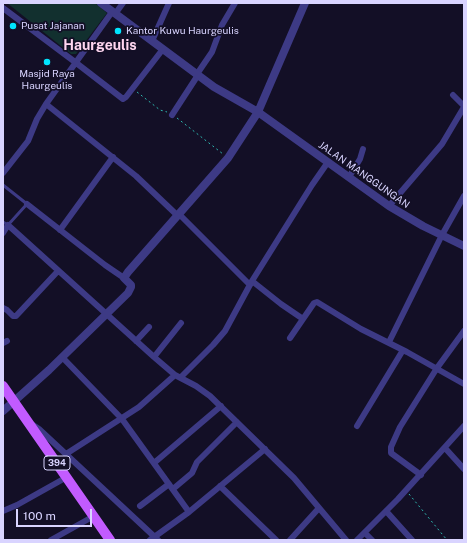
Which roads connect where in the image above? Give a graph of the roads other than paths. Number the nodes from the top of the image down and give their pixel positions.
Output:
1 (100, 3) edge
2 (123, 3) edge
3 (169, 3) edge
4 (235, 3) edge
5 (305, 3) edge
6 (3, 8) edge
7 (114, 13) junction
8 (152, 41) junction
9 (163, 49) junction
10 (75, 62) junction
11 (198, 75) junction
12 (453, 95) dead end
13 (46, 104) junction
14 (464, 106) edge
15 (258, 112) junction
16 (172, 115) road end
17 (363, 149) dead end
18 (113, 157) junction
19 (328, 162) junction
20 (3, 173) edge
21 (348, 176) junction
22 (3, 185) edge
23 (464, 196) edge
24 (27, 204) junction
25 (389, 206) junction
26 (178, 215) junction
27 (6, 224) edge
28 (60, 230) junction
29 (3, 233) edge
30 (442, 235) junction
31 (464, 246) edge
32 (58, 271) junction
33 (124, 278) junction
34 (251, 283) junction
35 (3, 308) edge
36 (107, 314) junction
37 (303, 319) junction
38 (181, 323) dead end
39 (149, 327) dead end
40 (464, 331) edge
41 (290, 338) dead end
42 (136, 341) junction
43 (388, 342) junction
44 (404, 350) junction
45 (62, 357) junction
46 (154, 357) junction
47 (437, 368) junction
48 (178, 376) junction
49 (464, 384) edge
50 (3, 386) edge
51 (14, 402) junction
52 (221, 406) junction
53 (3, 411) edge
54 (122, 419) junction
55 (27, 421) junction
56 (237, 422) junction
57 (357, 426) dead end
58 (464, 426) edge
59 (445, 448) junction
60 (265, 449) junction
61 (66, 454) junction
62 (154, 463) junction
63 (464, 469) edge
64 (421, 475) junction
65 (67, 477) junction
66 (171, 486) junction
67 (220, 486) junction
68 (140, 506) dead end
69 (319, 508) junction
70 (3, 511) edge
71 (386, 511) junction
72 (189, 512) junction
73 (94, 516) junction
74 (365, 532) junction
75 (155, 539) edge
76 (51, 540) edge
77 (110, 540) edge
78 (276, 540) edge
79 (290, 540) edge
80 (346, 540) edge
81 (357, 540) edge
82 (372, 540) edge
83 (412, 540) edge

1 - 7 street, JALAN MANGGUNGAN
2 - 7 street
3 - 8 street
4 - 11 street
5 - 15 street
6 - 10 street
7 - 8 street, JALAN MANGGUNGAN
7 - 10 street
8 - 9 street, JALAN MANGGUNGAN
9 - 10 street
9 - 11 street, JALAN MANGGUNGAN
10 - 13 street
11 - 15 street, JALAN MANGGUNGAN
11 - 16 street
12 - 14 street
13 - 18 street
13 - 20 street
14 - 25 street
15 - 19 street, JALAN MANGGUNGAN
15 - 26 street
17 - 21 street
18 - 26 street
18 - 28 street
19 - 21 street, JALAN MANGGUNGAN
19 - 34 street
21 - 25 street, JALAN MANGGUNGAN
22 - 24 lane
23 - 30 street
24 - 27 lane
24 - 28 street
25 - 30 street, JALAN MANGGUNGAN
26 - 33 street
26 - 34 street
27 - 29 street
27 - 32 street
28 - 33 street
30 - 31 street, JALAN MANGGUNGAN
30 - 43 street
32 - 35 street
32 - 36 street
33 - 36 street
34 - 37 street
34 - 48 street
36 - 42 street
36 - 45 street
37 - 41 street
37 - 43 street
38 - 46 street
39 - 42 street
40 - 47 street
42 - 46 street
43 - 44 street
44 - 47 street
44 - 57 street
45 - 51 street
45 - 54 street
46 - 48 street
47 - 49 street
47 - 64 street
48 - 52 street
48 - 54 street
50 - 51 main road, 394
51 - 53 street
51 - 55 main road, 394
52 - 56 street
52 - 62 street
54 - 61 street
54 - 62 street
55 - 61 street
55 - 65 main road, 394
56 - 60 street
56 - 66 street
58 - 59 street
59 - 63 street
59 - 64 street
60 - 67 street
60 - 69 street
61 - 75 street
62 - 66 street
64 - 71 street
65 - 70 street
65 - 73 main road, 394
66 - 68 street
66 - 72 street
67 - 72 street
67 - 78 street
69 - 79 street
69 - 80 street
71 - 74 street
71 - 83 street
72 - 75 street
73 - 76 street
73 - 77 main road, 394
74 - 81 street
74 - 82 street

